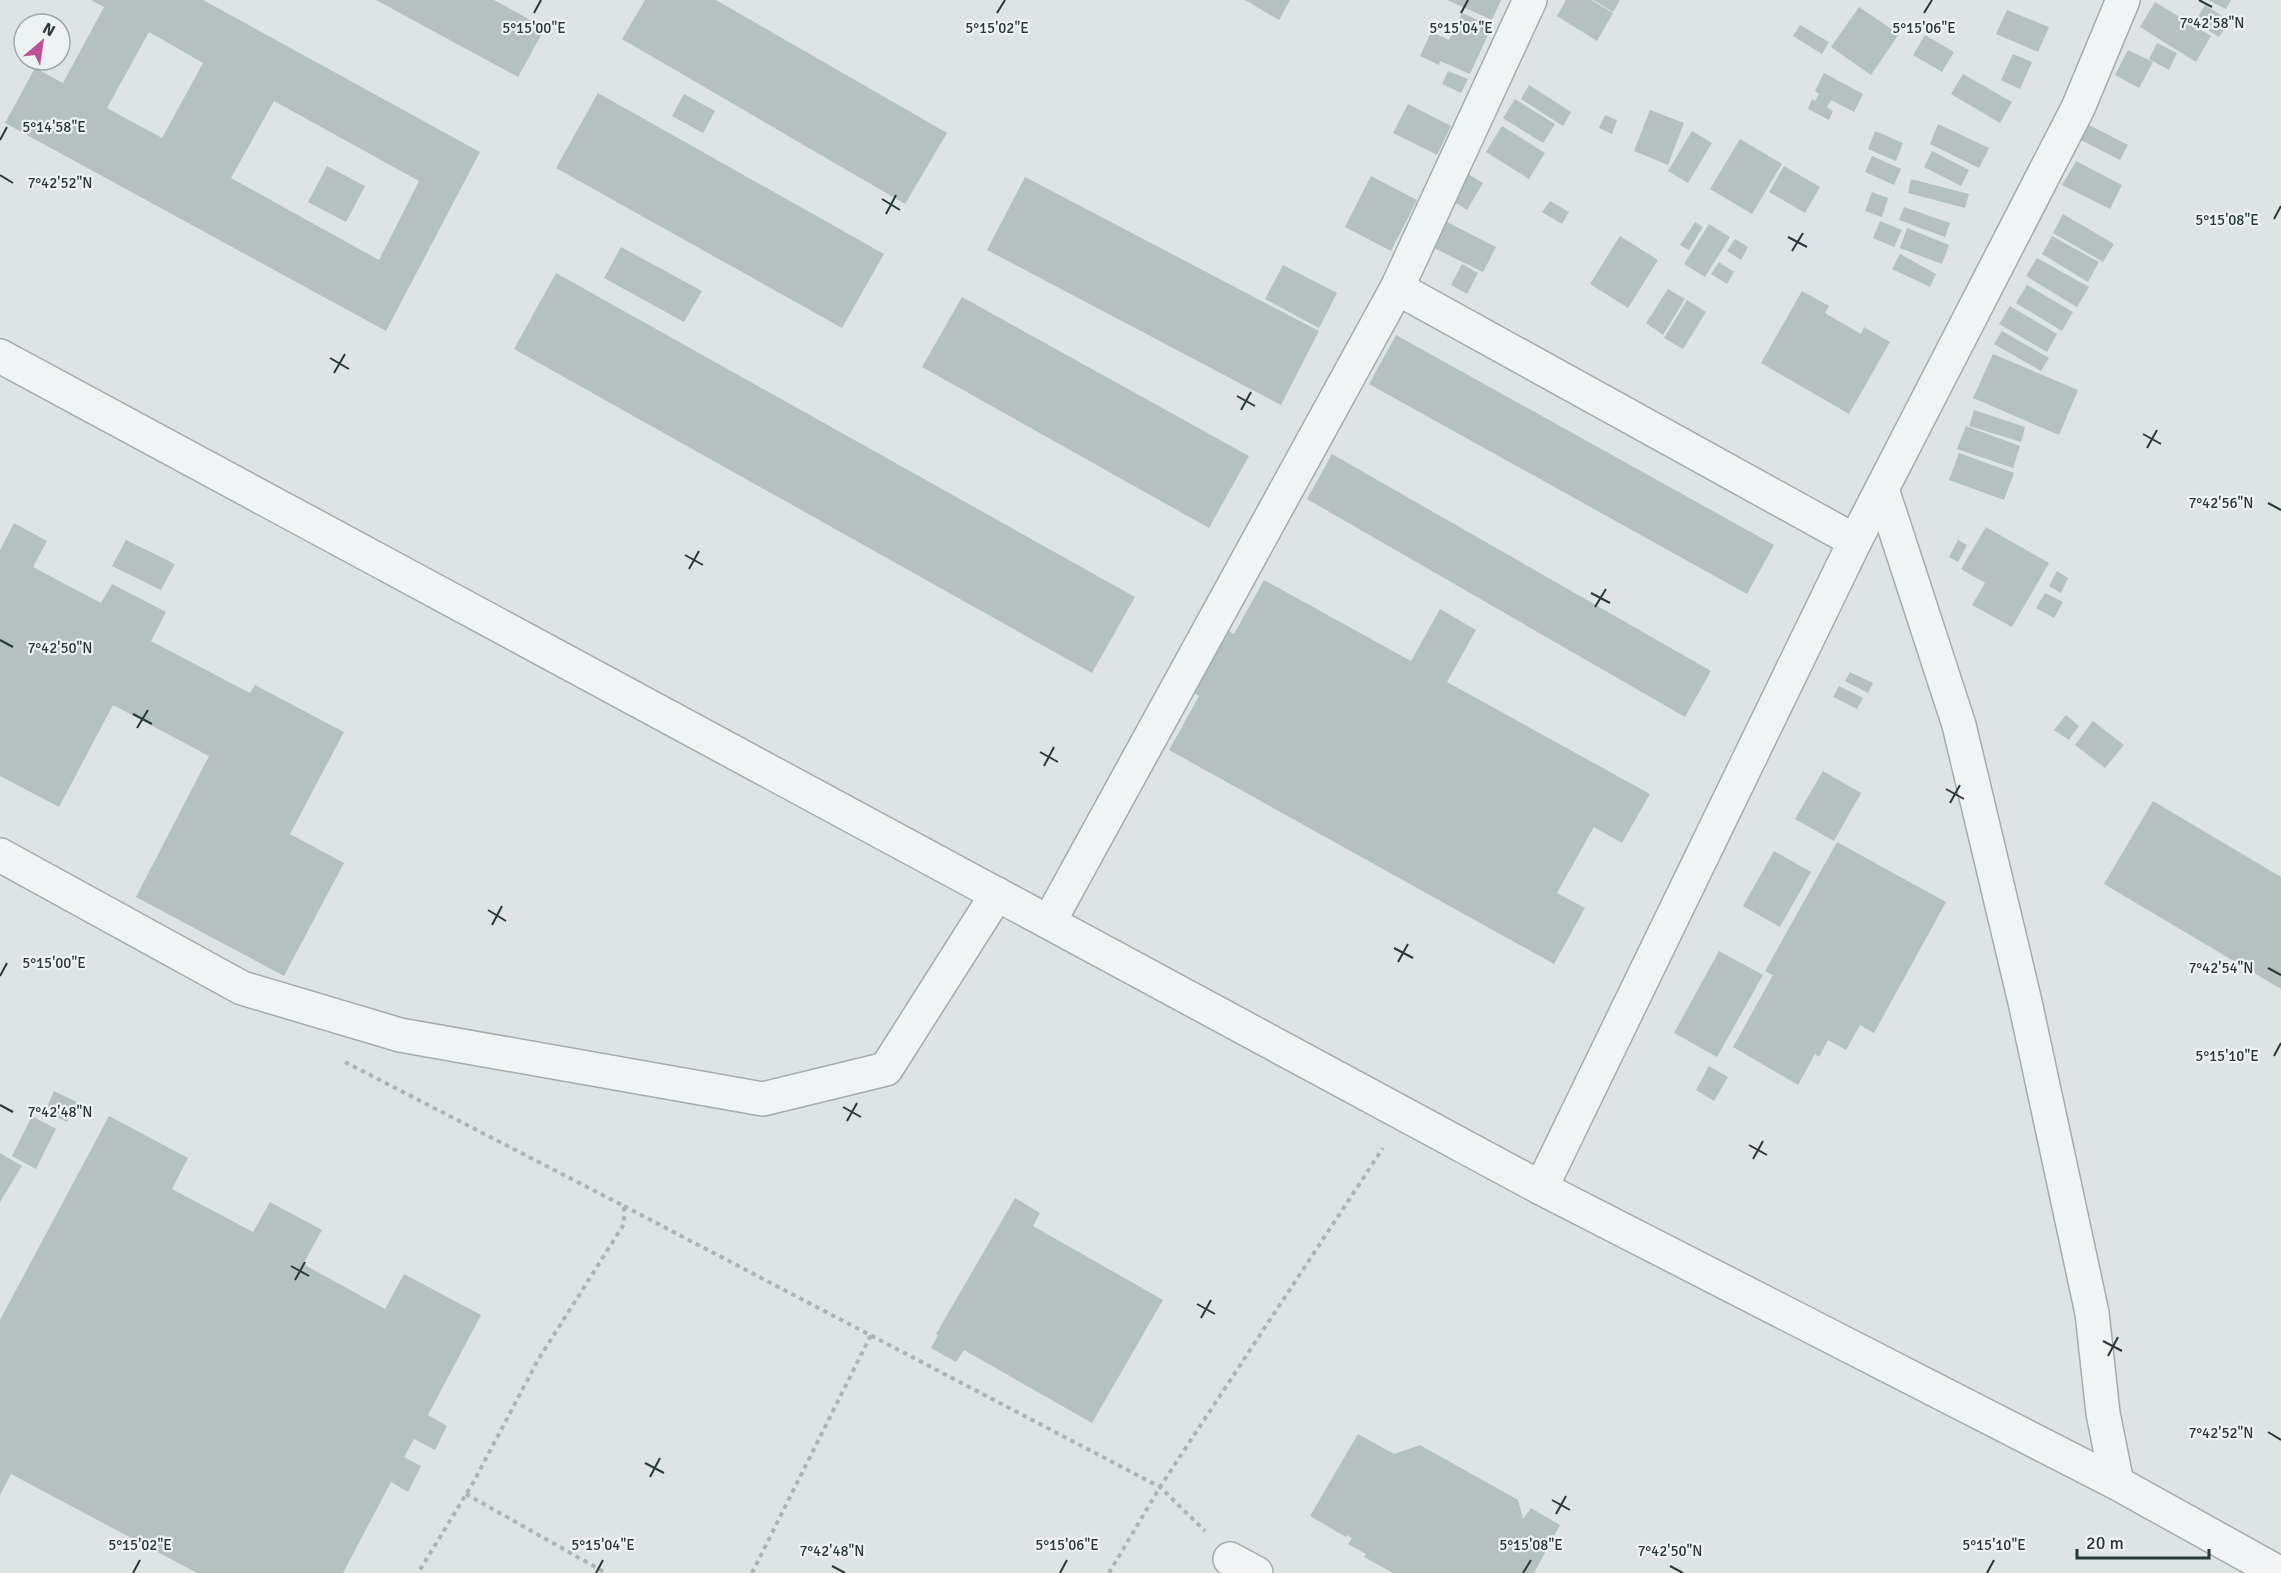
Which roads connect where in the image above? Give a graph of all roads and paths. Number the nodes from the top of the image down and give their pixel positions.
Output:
1 (1530, 0) edge
2 (2123, 0) edge
3 (1397, 288) junction
4 (0, 356) edge
5 (1882, 489) junction
6 (1855, 541) junction
7 (0, 855) edge
8 (997, 894) junction
9 (1049, 922) junction
10 (337, 1058) dead end
11 (1406, 1114) junction
12 (1541, 1188) junction
13 (624, 1206) junction
14 (871, 1335) junction
15 (2117, 1483) junction
16 (1160, 1487) junction
17 (466, 1494) junction
18 (1243, 1566) edge
19 (418, 1573) edge
20 (606, 1573) edge
21 (752, 1573) edge
22 (1109, 1573) edge
23 (2279, 1573) edge

1 - 3 lane
2 - 5 lane
3 - 6 lane
3 - 9 lane
4 - 8 lane
5 - 6 lane
5 - 15 lane
6 - 12 lane
7 - 8 lane
8 - 9 lane
9 - 11 lane
10 - 13 path
11 - 12 lane
11 - 16 path
12 - 15 lane
13 - 14 path
13 - 17 path
14 - 16 path
14 - 21 path
15 - 23 lane
16 - 18 path
16 - 22 path
17 - 19 path
17 - 20 path

